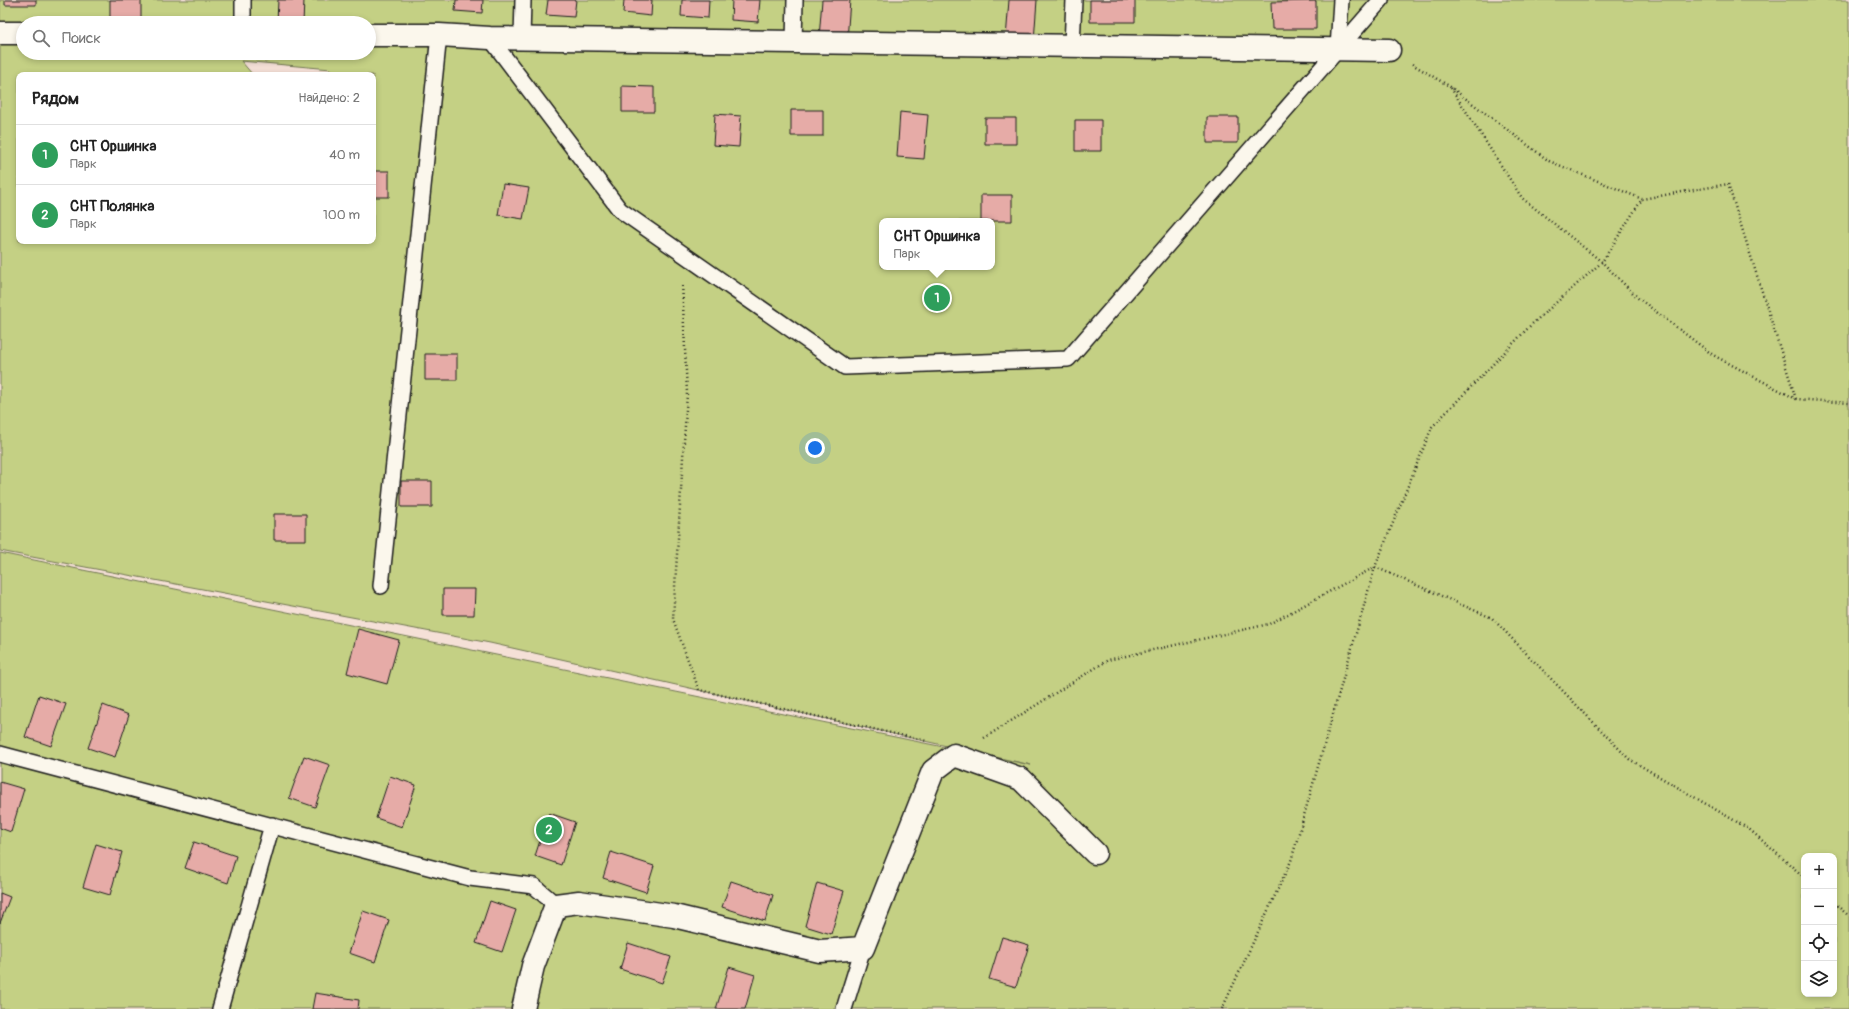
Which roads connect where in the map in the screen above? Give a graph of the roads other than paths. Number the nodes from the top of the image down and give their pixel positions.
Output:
1 (244, 0) edge
2 (523, 0) edge
3 (796, 0) edge
4 (1074, 0) edge
5 (1341, 0) edge
6 (1381, 0) edge
7 (243, 16) edge
8 (0, 33) edge
9 (16, 33) edge
10 (376, 35) edge
11 (439, 35) junction
12 (490, 38) junction
13 (522, 39) junction
14 (794, 42) junction
15 (1072, 46) junction
16 (1338, 49) junction
17 (1389, 50) road end
18 (381, 586) dead end
19 (0, 754) edge
20 (272, 825) junction
21 (1095, 853) dead end
22 (556, 905) junction
23 (863, 948) junction
24 (220, 1009) edge
25 (523, 1009) edge
26 (844, 1009) edge

1 - 7 lane
2 - 13 lane
3 - 14 lane
4 - 15 lane
5 - 16 lane
6 - 16 lane
8 - 9 street
10 - 11 street
11 - 12 street
11 - 18 lane
12 - 13 street
12 - 16 lane
13 - 14 street
14 - 15 street
15 - 16 street
16 - 17 street
19 - 20 lane
20 - 22 lane
20 - 24 lane
21 - 23 street
22 - 23 street
22 - 25 street
23 - 26 lane

